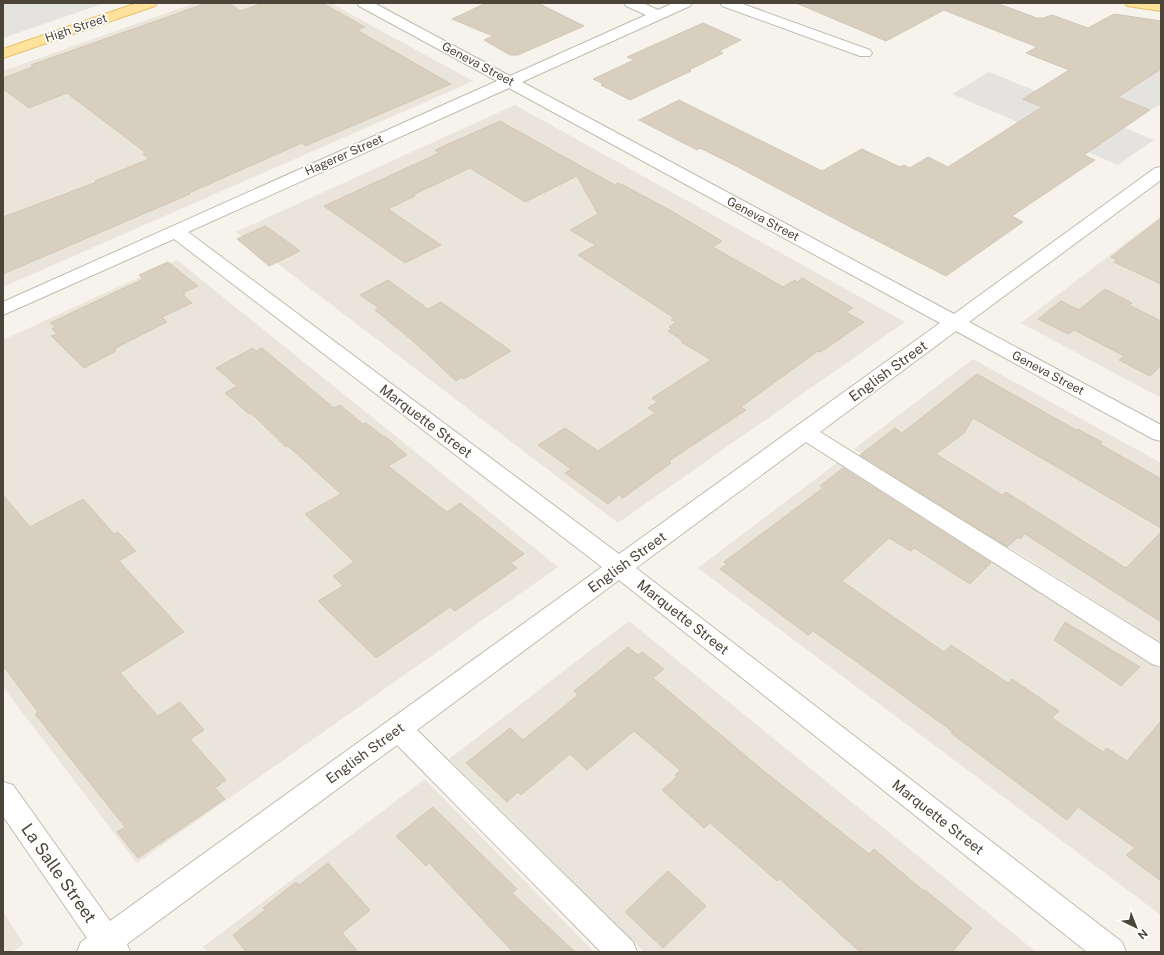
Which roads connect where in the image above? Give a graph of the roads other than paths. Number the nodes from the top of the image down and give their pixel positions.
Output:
1 (150, 3) edge
2 (364, 3) edge
3 (632, 3) edge
4 (685, 3) edge
5 (727, 3) edge
6 (1132, 3) edge
7 (1161, 7) edge
8 (658, 15) junction
9 (865, 53) dead end
10 (3, 54) edge
11 (509, 81) junction
12 (1161, 172) edge
13 (175, 231) junction
14 (3, 309) edge
15 (954, 322) junction
16 (805, 432) junction
17 (1161, 434) edge
18 (619, 567) junction
19 (1161, 657) edge
20 (398, 729) junction
21 (3, 794) edge
22 (105, 948) edge
23 (622, 952) edge
24 (1111, 952) edge

1 - 10 main road, High Street
2 - 11 street, Geneva Street
3 - 8 street
4 - 8 street, Hagerer Street
5 - 9 street
6 - 7 main road
8 - 11 street, Hagerer Street
11 - 13 street, Hagerer Street
11 - 15 street, Geneva Street
12 - 15 street, English Street
13 - 14 street, Hagerer Street
13 - 18 street, Marquette Street
15 - 16 street, English Street
15 - 17 street, Geneva Street
16 - 18 street, English Street
16 - 19 street
18 - 20 street, English Street
18 - 24 street, Marquette Street
20 - 22 street, English Street
20 - 23 street
21 - 22 street, La Salle Street

